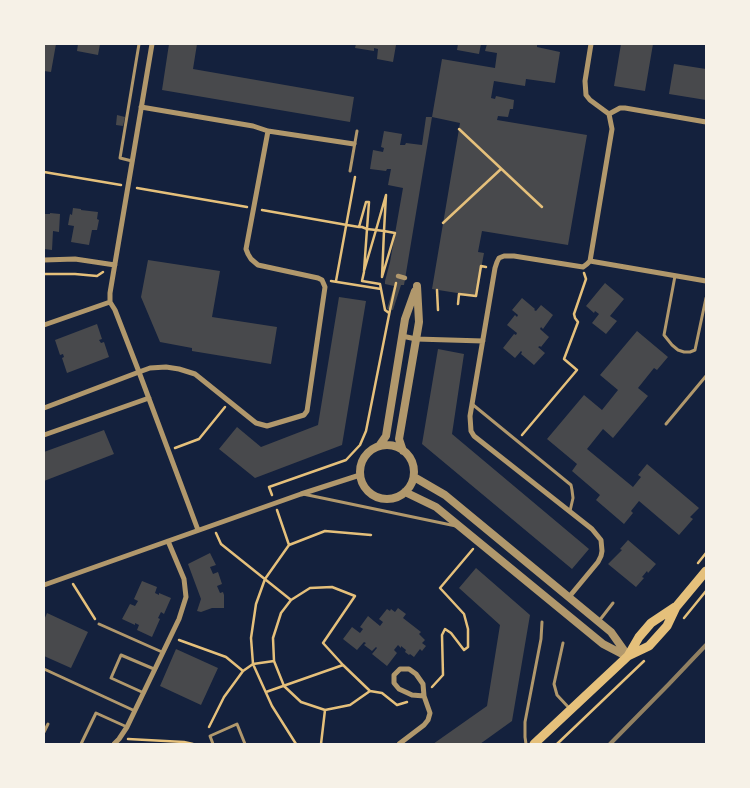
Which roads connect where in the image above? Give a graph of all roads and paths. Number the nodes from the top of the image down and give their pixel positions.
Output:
1 (139, 44) edge
2 (152, 44) edge
3 (591, 44) edge
4 (141, 107) junction
5 (609, 114) junction
6 (706, 122) edge
7 (459, 129) dead end
8 (268, 131) junction
9 (356, 131) dead end
10 (354, 144) junction
11 (132, 162) junction
12 (501, 168) junction
13 (350, 171) joint
14 (44, 172) edge
15 (128, 187) junction
16 (542, 207) dead end
17 (253, 208) junction
18 (443, 223) dead end
19 (347, 225) junction
20 (359, 227) junction
21 (367, 228) junction
22 (376, 230) junction
23 (384, 232) junction
24 (44, 260) edge
25 (590, 260) junction
26 (115, 265) junction
27 (583, 267) junction
28 (495, 268) junction
29 (364, 271) junction
30 (44, 274) edge
31 (675, 275) junction
32 (398, 276) joint
33 (405, 278) dead end
34 (706, 281) edge
35 (322, 282) junction
36 (336, 282) junction
37 (381, 289) junction
38 (437, 290) dead end
39 (706, 298) edge
40 (110, 302) junction
41 (458, 304) dead end
42 (438, 310) dead end
43 (389, 313) junction
44 (44, 325) edge
45 (402, 336) junction
46 (416, 339) junction
47 (482, 341) junction
48 (139, 372) junction
49 (706, 376) edge
50 (149, 398) junction
51 (229, 402) junction
52 (472, 404) junction
53 (44, 408) edge
54 (666, 424) dead end
55 (44, 435) edge
56 (517, 441) junction
57 (379, 446) junction
58 (168, 450) junction
59 (403, 450) junction
60 (360, 475) junction
61 (414, 477) junction
62 (405, 492) junction
63 (301, 494) junction
64 (274, 503) junction
65 (570, 511) junction
66 (211, 525) junction
67 (459, 527) junction
68 (198, 530) junction
69 (371, 535) dead end
70 (168, 541) junction
71 (478, 543) junction
72 (289, 545) junction
73 (706, 571) edge
74 (68, 576) junction
75 (264, 579) junction
76 (44, 585) edge
77 (706, 591) edge
78 (568, 597) junction
79 (291, 600) junction
80 (613, 603) dead end
81 (676, 607) junction
82 (682, 620) dead end
83 (542, 622) dead end
84 (599, 622) junction
85 (99, 624) joint
86 (170, 637) junction
87 (562, 643) dead end
88 (163, 652) junction
89 (628, 656) junction
90 (644, 660) dead end
91 (274, 661) junction
92 (253, 664) junction
93 (343, 664) junction
94 (44, 669) edge
95 (155, 669) junction
96 (243, 671) junction
97 (284, 686) junction
98 (370, 691) junction
99 (266, 692) junction
100 (144, 693) junction
101 (424, 696) junction
102 (325, 710) junction
103 (571, 710) junction
104 (135, 711) junction
105 (48, 724) dead end
106 (127, 727) junction
107 (208, 729) dead end
108 (44, 732) edge
109 (119, 739) junction
110 (180, 743) edge
111 (81, 744) edge
112 (114, 744) edge
113 (193, 744) edge
114 (213, 744) edge
115 (244, 744) edge
116 (296, 744) edge
117 (322, 744) edge
118 (399, 744) edge
119 (526, 744) edge
120 (534, 744) edge
121 (557, 744) edge

1 - 11 lane
2 - 4 street
3 - 5 street
4 - 8 street
4 - 11 street
5 - 6 street
5 - 25 street
7 - 12 path
8 - 10 street
8 - 17 street
9 - 10 lane
10 - 13 lane
11 - 15 street
12 - 16 path
12 - 18 path
13 - 19 path
14 - 15 path
15 - 17 path
15 - 26 street
17 - 19 path
17 - 35 street
19 - 20 path
19 - 36 path
20 - 21 path
20 - 21 path
21 - 22 path
21 - 29 path
22 - 23 path
22 - 23 path
22 - 29 path
23 - 23 path
24 - 26 street
25 - 27 street
25 - 31 street
26 - 30 path
26 - 40 street
27 - 28 street
27 - 56 path
28 - 41 path
28 - 47 street
29 - 37 path
31 - 34 street
31 - 39 lane
32 - 33 street
32 - 43 path
35 - 36 path
35 - 51 street
36 - 37 path
37 - 43 path
38 - 42 path
40 - 44 street
40 - 48 street
43 - 64 path
45 - 46 street
45 - 46 street
45 - 57 street
46 - 47 street
46 - 59 street
47 - 52 street
48 - 50 street
48 - 51 street
48 - 53 street
49 - 54 lane
50 - 55 street
50 - 58 street
51 - 58 path
52 - 56 lane
52 - 65 street
56 - 65 lane
57 - 59 street
57 - 60 street
58 - 68 street
59 - 61 street
60 - 62 street
60 - 63 street
61 - 62 street
61 - 78 street
62 - 67 street
63 - 64 street
63 - 67 lane
64 - 66 street
64 - 72 path
65 - 78 street
66 - 68 street
66 - 75 path
67 - 71 street
68 - 70 street
69 - 72 path
70 - 74 street
70 - 86 street
71 - 89 street
71 - 101 path
72 - 75 path
73 - 81 main road
74 - 76 street
74 - 85 path
75 - 79 path
75 - 92 path
77 - 82 path
78 - 84 street
79 - 91 path
79 - 93 path
80 - 84 lane
81 - 89 main road
81 - 89 main road
83 - 119 lane
84 - 89 street
85 - 88 lane
86 - 88 street
86 - 96 path
87 - 103 lane
88 - 95 street
89 - 103 main road
90 - 121 path
91 - 92 path
91 - 97 path
92 - 96 path
92 - 99 path
93 - 97 path
93 - 98 path
94 - 104 lane
95 - 100 street
95 - 100 lane
96 - 107 path
97 - 99 path
97 - 102 path
98 - 101 path
98 - 102 path
99 - 116 path
100 - 104 street
101 - 101 street
101 - 118 street
102 - 117 path
103 - 120 main road
104 - 106 street
105 - 108 lane
106 - 109 street
106 - 111 lane
109 - 110 path
109 - 112 street
110 - 113 path
114 - 115 lane

